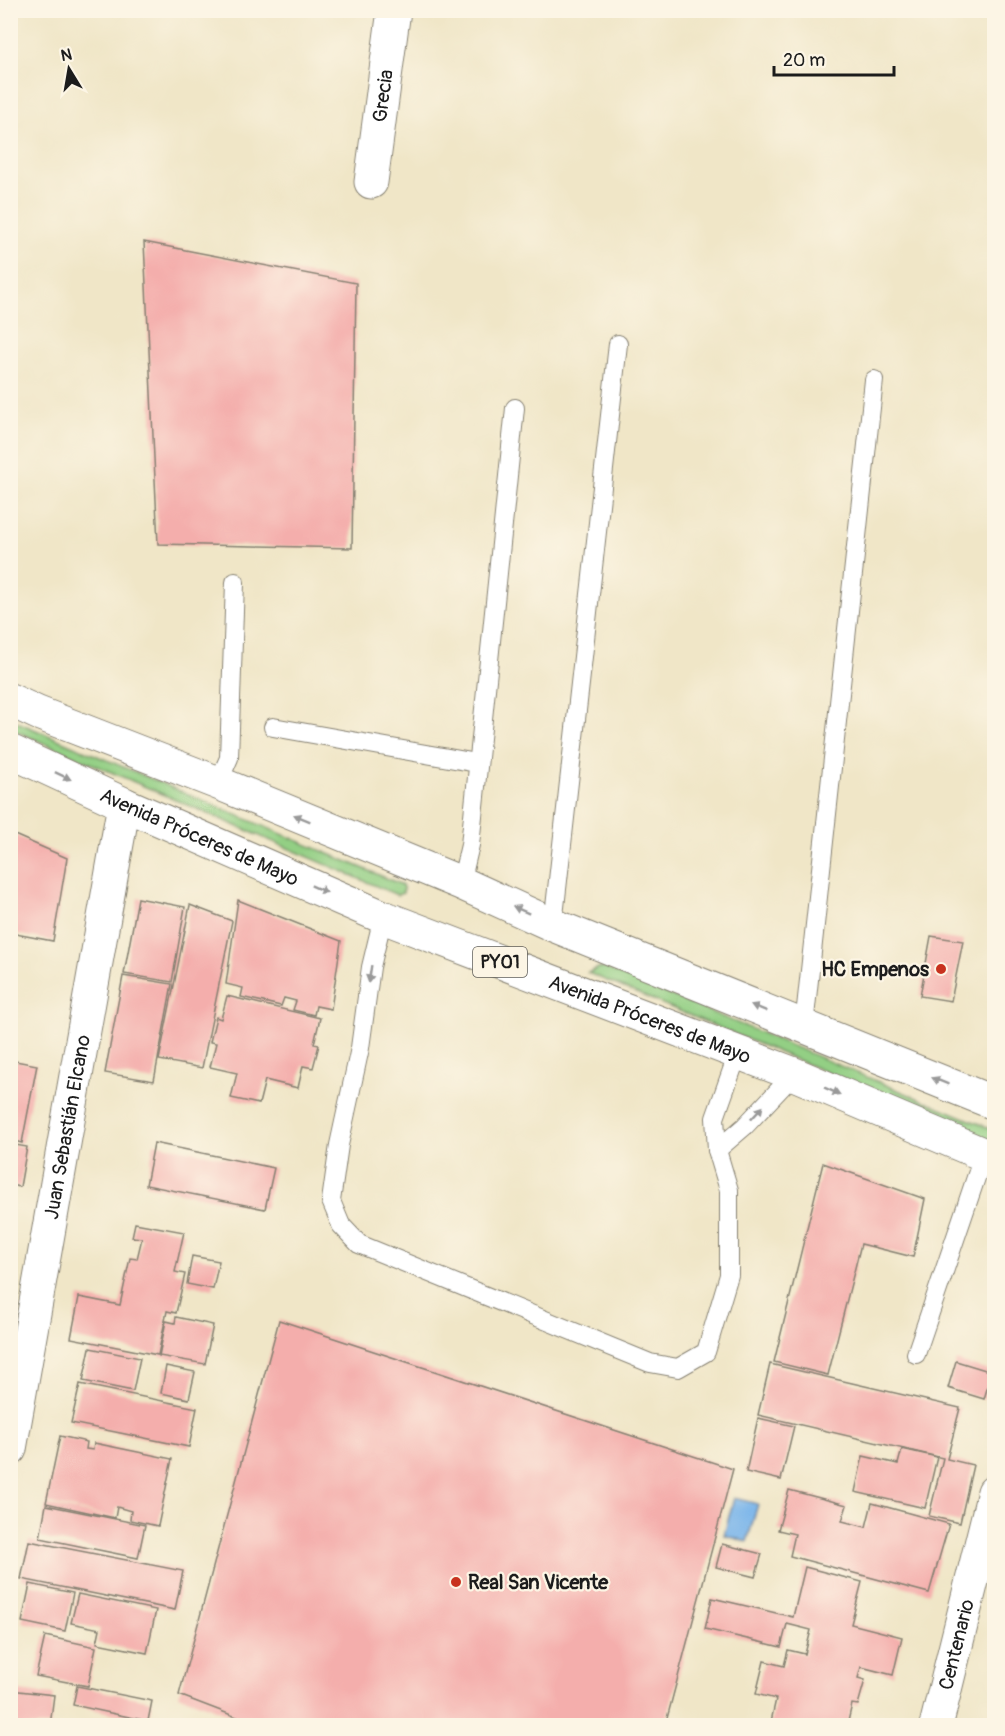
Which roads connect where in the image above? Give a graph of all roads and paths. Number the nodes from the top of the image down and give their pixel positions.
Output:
1 (394, 10) edge
2 (371, 182) dead end
3 (618, 344) dead end
4 (874, 380) dead end
5 (515, 408) dead end
6 (235, 582) dead end
7 (10, 700) edge
8 (273, 727) dead end
9 (10, 751) edge
10 (477, 763) junction
11 (218, 783) junction
12 (124, 804) junction
13 (461, 883) junction
14 (383, 917) junction
15 (553, 924) junction
16 (804, 1026) junction
17 (738, 1053) junction
18 (794, 1074) junction
19 (994, 1103) edge
20 (717, 1150) junction
21 (989, 1156) edge
22 (916, 1354) dead end
23 (10, 1449) edge
24 (994, 1492) edge
25 (936, 1725) edge

1 - 2 main road, Grecia
3 - 15 lane
4 - 16 lane
5 - 10 lane
6 - 11 lane
7 - 11 main road
8 - 10 lane
9 -> 12 main road, Avenida Próceres de Mayo / PY01
10 - 13 lane
13 -> 11 main road
12 -> 14 main road, Avenida Próceres de Mayo / PY01
12 - 23 main road, Juan Sebastián Elcano
15 -> 13 main road
14 - 17 main road, Avenida Próceres de Mayo / PY01
14 -> 20 lane
16 -> 15 main road
19 -> 16 main road
17 - 18 main road, Avenida Próceres de Mayo / PY01
17 - 20 lane
20 -> 18 lane
18 -> 21 main road, Avenida Próceres de Mayo / PY01
21 - 22 lane
24 - 25 main road, Centenario

